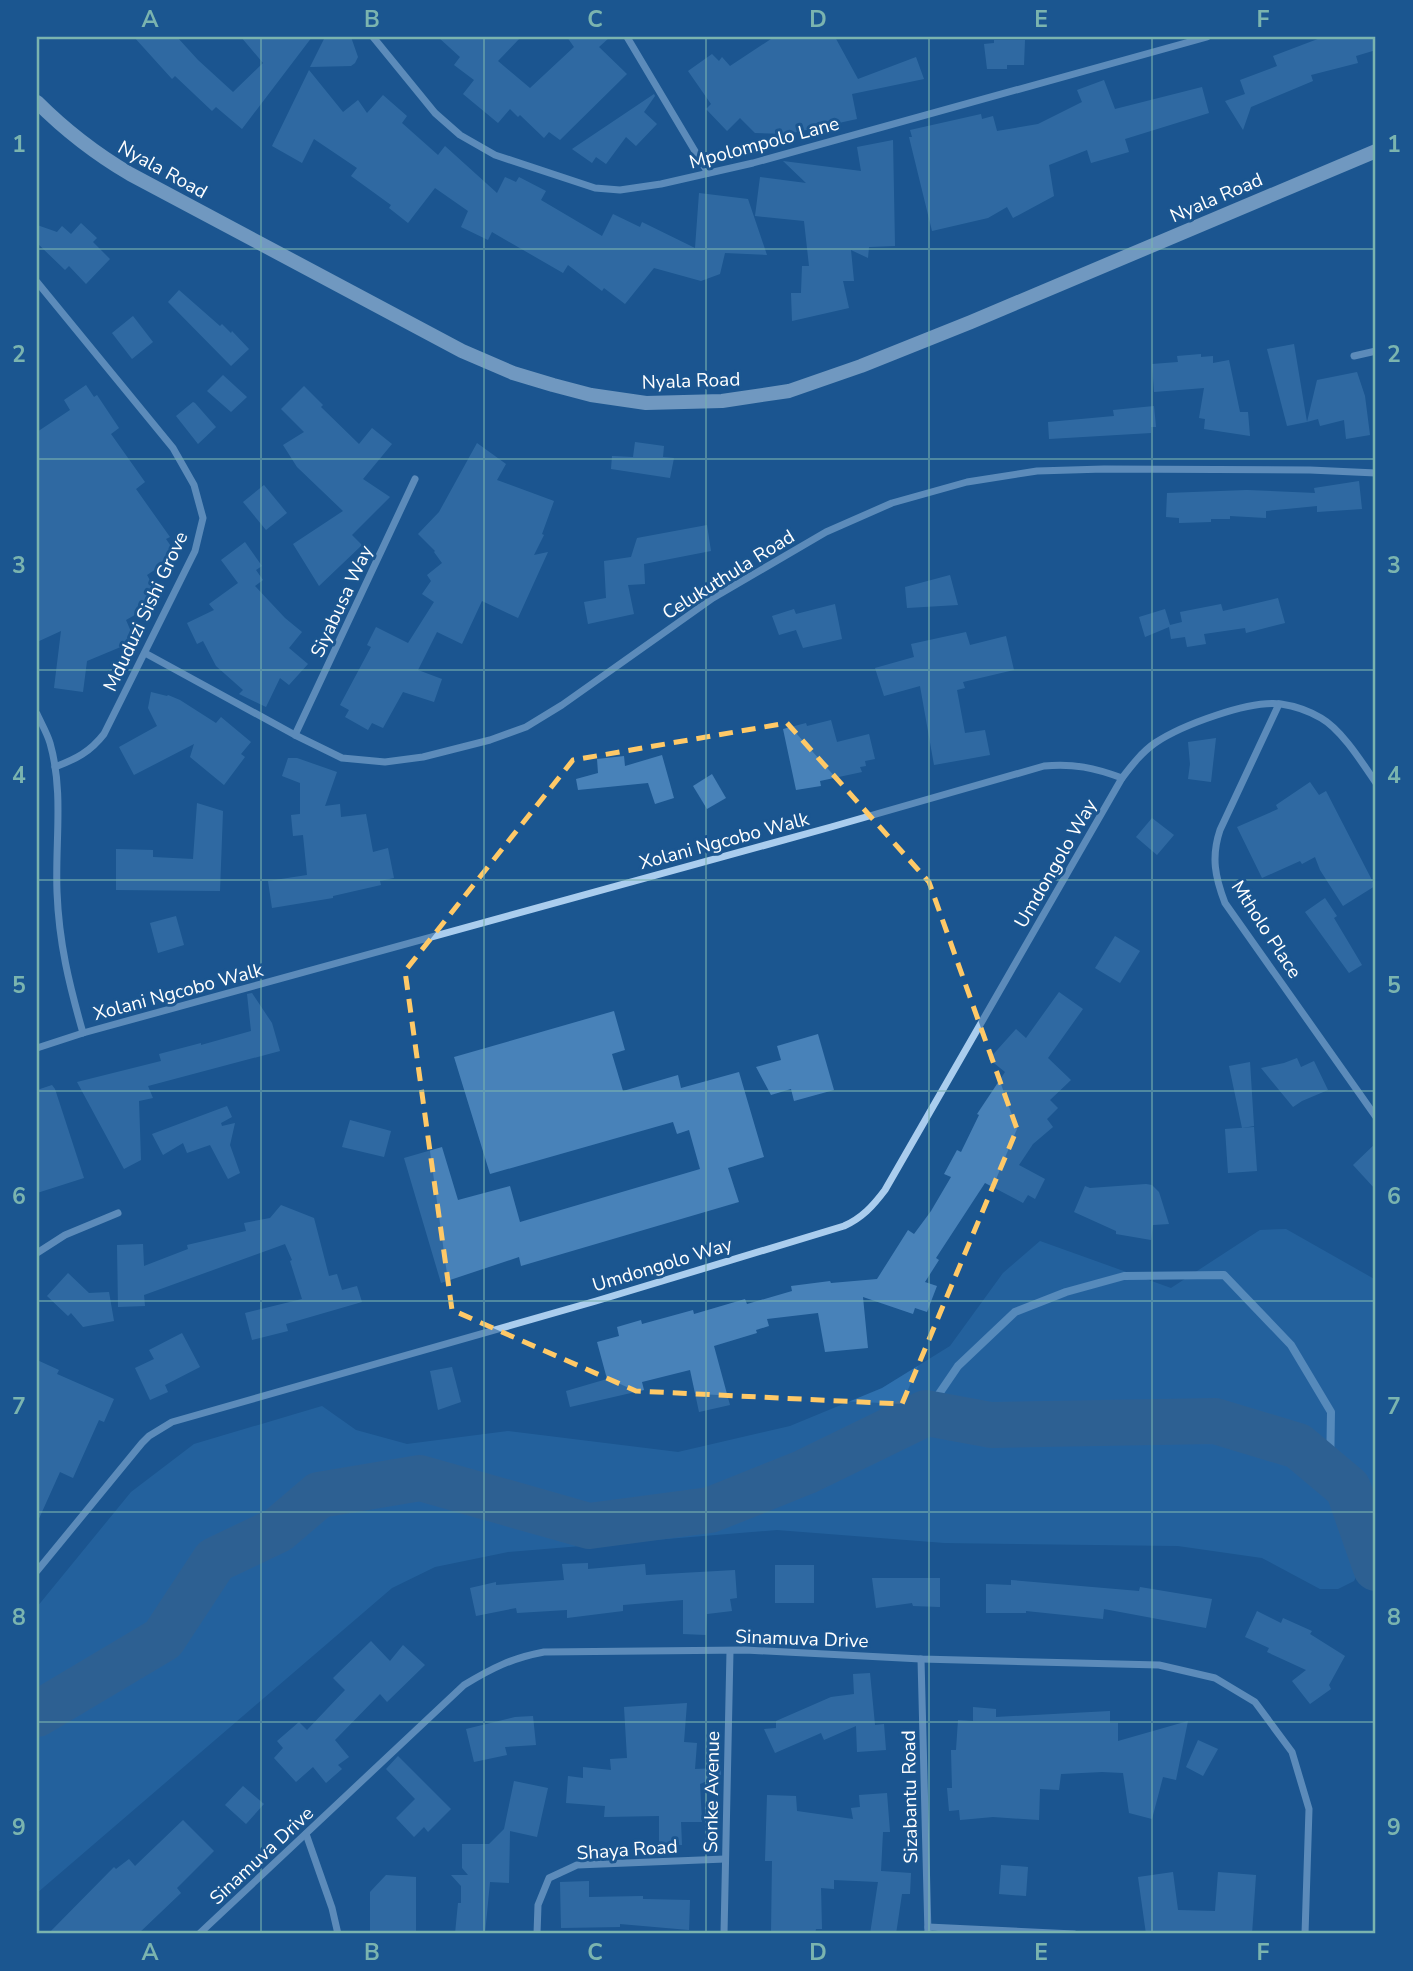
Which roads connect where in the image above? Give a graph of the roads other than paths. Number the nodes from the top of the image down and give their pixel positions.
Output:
1 (373, 37) edge
2 (627, 37) edge
3 (1207, 37) edge
4 (37, 102) edge
5 (1376, 151) edge
6 (708, 173) junction
7 (37, 282) edge
8 (1376, 351) edge
9 (1354, 356) dead end
10 (1376, 473) edge
11 (415, 479) dead end
12 (145, 653) junction
13 (1279, 704) junction
14 (37, 714) edge
15 (295, 735) junction
16 (55, 767) junction
17 (1122, 778) junction
18 (1376, 783) edge
19 (83, 1033) junction
20 (37, 1048) edge
21 (1376, 1117) edge
22 (118, 1213) dead end
23 (37, 1253) edge
24 (37, 1571) edge
25 (730, 1651) junction
26 (921, 1659) junction
27 (306, 1834) junction
28 (725, 1859) junction
29 (928, 1931) edge
30 (199, 1934) edge
31 (338, 1934) edge
32 (537, 1934) edge
33 (724, 1934) edge
34 (1074, 1934) edge
35 (1305, 1934) edge

1 - 6 street, Mpolompolo Lane
2 - 6 street
3 - 6 street, Mpolompolo Lane
4 - 5 street, Nyala Road
7 - 12 street, Mduduzi Sishi Grove
8 - 9 street
10 - 15 street, Celukuthula Road
11 - 15 street, Siyabusa Way
12 - 15 street, Celukuthula Road
12 - 16 street, Mduduzi Sishi Grove
13 - 17 street
13 - 18 street
13 - 21 street, Mtholo Place
14 - 16 street
16 - 19 street
17 - 19 street, Xolani Ngcobo Walk
17 - 24 street, Umdongolo Way
19 - 20 street, Xolani Ngcobo Walk
22 - 23 street
25 - 26 street, Sinamuva Drive
25 - 27 street, Sinamuva Drive
25 - 28 street, Sonke Avenue
26 - 29 street, Sizabantu Road
26 - 35 street, Sinamuva Drive
27 - 30 street, Sinamuva Drive
27 - 31 street
28 - 32 street, Shaya Road
28 - 33 street, Sonke Avenue
29 - 34 street

